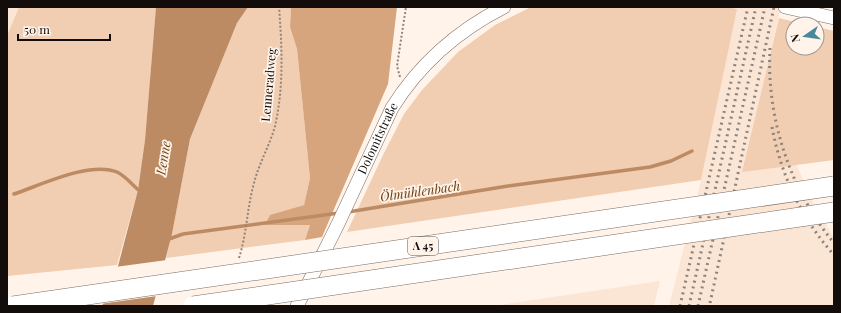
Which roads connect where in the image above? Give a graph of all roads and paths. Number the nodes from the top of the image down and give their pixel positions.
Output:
1 (279, 7) edge
2 (406, 7) edge
3 (504, 7) edge
4 (785, 7) edge
5 (834, 18) edge
6 (403, 91) junction
7 (834, 186) edge
8 (834, 212) edge
9 (246, 232) dead end
10 (13, 306) edge
11 (194, 306) edge
12 (297, 306) edge

1 - 9 path, Lenneradweg
2 - 6 path
3 - 6 street, Dolomitstraße
4 - 5 street
6 - 12 street, Dolomitstraße
7 - 10 highway, A 45, bridge
8 - 11 highway, A 45, bridge

